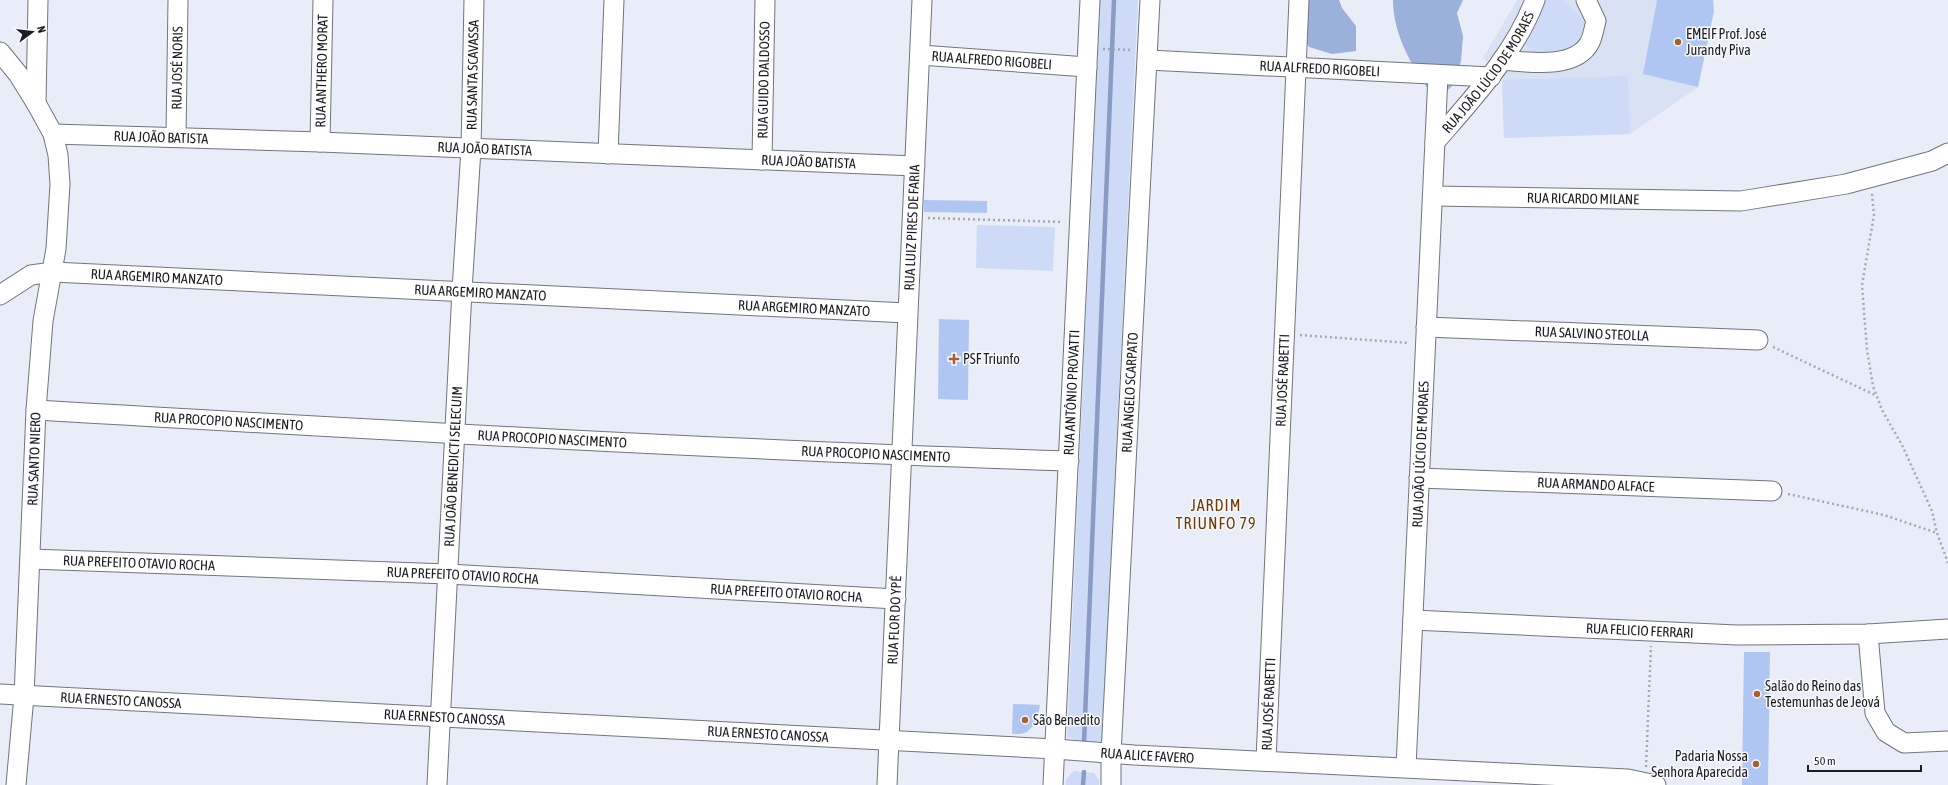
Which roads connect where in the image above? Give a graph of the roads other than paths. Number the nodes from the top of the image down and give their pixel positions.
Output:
1 (38, 0) edge
2 (178, 0) edge
3 (323, 0) edge
4 (474, 0) edge
5 (614, 0) edge
6 (765, 0) edge
7 (922, 0) edge
8 (1090, 0) edge
9 (1150, 0) edge
10 (1299, 0) edge
11 (1535, 0) edge
12 (1586, 0) edge
13 (0, 52) edge
14 (920, 55) junction
15 (1148, 60) junction
16 (1502, 60) junction
17 (1087, 67) junction
18 (1297, 67) junction
19 (1438, 75) junction
20 (1491, 77) junction
21 (36, 103) junction
22 (54, 134) junction
23 (176, 137) junction
24 (320, 142) junction
25 (1435, 142) junction
26 (471, 149) junction
27 (1948, 153) edge
28 (608, 154) junction
29 (762, 160) junction
30 (915, 166) junction
31 (1433, 196) junction
32 (53, 272) junction
33 (462, 290) junction
34 (0, 295) edge
35 (907, 313) junction
36 (1426, 335) junction
37 (1758, 340) road end
38 (36, 410) junction
39 (456, 434) junction
40 (900, 455) junction
41 (1069, 461) junction
42 (1419, 478) junction
43 (1772, 491) road end
44 (30, 559) junction
45 (448, 574) junction
46 (896, 599) junction
47 (1413, 620) junction
48 (1948, 629) edge
49 (1868, 634) junction
50 (0, 694) edge
51 (24, 696) junction
52 (441, 718) junction
53 (889, 741) junction
54 (1948, 741) edge
55 (1054, 749) junction
56 (1111, 754) junction
57 (1266, 760) junction
58 (1406, 767) junction
59 (1651, 783) edge
60 (16, 785) edge
61 (437, 785) edge
62 (887, 785) edge
63 (1053, 785) edge
64 (1111, 785) edge

1 - 21 street
2 - 23 street, RUA JOSÉ NORIS
3 - 24 street, RUA ANTHERO MORAT
4 - 26 street, RUA SANTA SCAVASSA
5 - 28 street
6 - 29 street, RUA GUIDO DALDOSSO
7 - 14 street, RUA LUIZ PIRES DE FARIA
8 - 17 street, RUA ANTÔNIO PROVATTI
9 - 15 street, RUA ÂNGELO SCARPATO
10 - 18 street, RUA JOSÉ RABETTI
11 - 16 street, RUA JOÃO LÚCIO DE MORAES
12 - 16 street
13 - 21 street, RUA SANTO NIERO
14 - 17 street, RUA ALFREDO RIGOBELI
14 - 30 street, RUA LUIZ PIRES DE FARIA
15 - 18 street, RUA ALFREDO RIGOBELI
15 - 56 street, RUA ÂNGELO SCARPATO
16 - 20 street, RUA JOÃO LÚCIO DE MORAES
17 - 41 street, RUA ANTÔNIO PROVATTI
18 - 19 street, RUA ALFREDO RIGOBELI
18 - 57 street, RUA JOSÉ RABETTI
19 - 20 street, RUA ALFREDO RIGOBELI
19 - 25 street, RUA JOÃO LÚCIO DE MORAES
20 - 25 street, RUA JOÃO LÚCIO DE MORAES
21 - 22 street, RUA SANTO NIERO
22 - 23 street, RUA JOÃO BATISTA
22 - 32 street, RUA SANTO NIERO
23 - 24 street, RUA JOÃO BATISTA
24 - 26 street, RUA JOÃO BATISTA
25 - 31 street, RUA JOÃO LÚCIO DE MORAES
26 - 28 street, RUA JOÃO BATISTA
26 - 33 street, RUA JOÃO BENEDICTI SELECUIM
27 - 31 street, RUA RICARDO MILANE
28 - 29 street, RUA JOÃO BATISTA
29 - 30 street, RUA JOÃO BATISTA
30 - 35 street, RUA LUIZ PIRES DE FARIA
31 - 36 street, RUA JOÃO LÚCIO DE MORAES
32 - 33 street, RUA ARGEMIRO MANZATO
32 - 34 street, RUA ARGEMIRO MANZATO
32 - 38 street, RUA SANTO NIERO
33 - 35 street, RUA ARGEMIRO MANZATO
33 - 39 street, RUA JOÃO BENEDICTI SELECUIM
35 - 40 street, RUA LUIZ PIRES DE FARIA
36 - 37 street, RUA SALVINO STEOLLA
36 - 42 street, RUA JOÃO LÚCIO DE MORAES
38 - 39 street, RUA PROCOPIO NASCIMENTO
38 - 44 street, RUA SANTO NIERO
39 - 40 street, RUA PROCOPIO NASCIMENTO
39 - 45 street, RUA JOÃO BENEDICTI SELECUIM
40 - 41 street, RUA PROCOPIO NASCIMENTO
40 - 46 street, RUA FLOR DO YPÊ
41 - 55 street, RUA ANTÔNIO PROVATTI
42 - 43 street, RUA ARMANDO ALFACE
42 - 47 street, RUA JOÃO LÚCIO DE MORAES
44 - 45 street, RUA PREFEITO OTAVIO ROCHA
44 - 51 street, RUA SANTO NIERO
45 - 46 street, RUA PREFEITO OTAVIO ROCHA
45 - 52 street, RUA JOÃO BENEDICTI SELECUIM
46 - 53 street, RUA FLOR DO YPÊ
47 - 49 street, RUA FELICIO FERRARI
47 - 58 street, RUA JOÃO LÚCIO DE MORAES
48 - 49 street, RUA FELICIO FERRARI
49 - 54 street
50 - 51 street, RUA ERNESTO CANOSSA
51 - 52 street, RUA ERNESTO CANOSSA
51 - 60 street, RUA SANTO NIERO
52 - 53 street, RUA ERNESTO CANOSSA
52 - 61 street, RUA JOÃO BENEDICTI SELECUIM
53 - 55 street, RUA ALICE FAVERO
53 - 62 street, RUA FLOR DO YPÊ
55 - 56 street, RUA ALICE FAVERO
55 - 63 street, RUA ANTÔNIO PROVATTI
56 - 57 street, RUA ALICE FAVERO
56 - 64 street, RUA ÂNGELO SCARPATO
57 - 58 street, RUA ALICE FAVERO
58 - 59 street, RUA ALICE FAVERO

